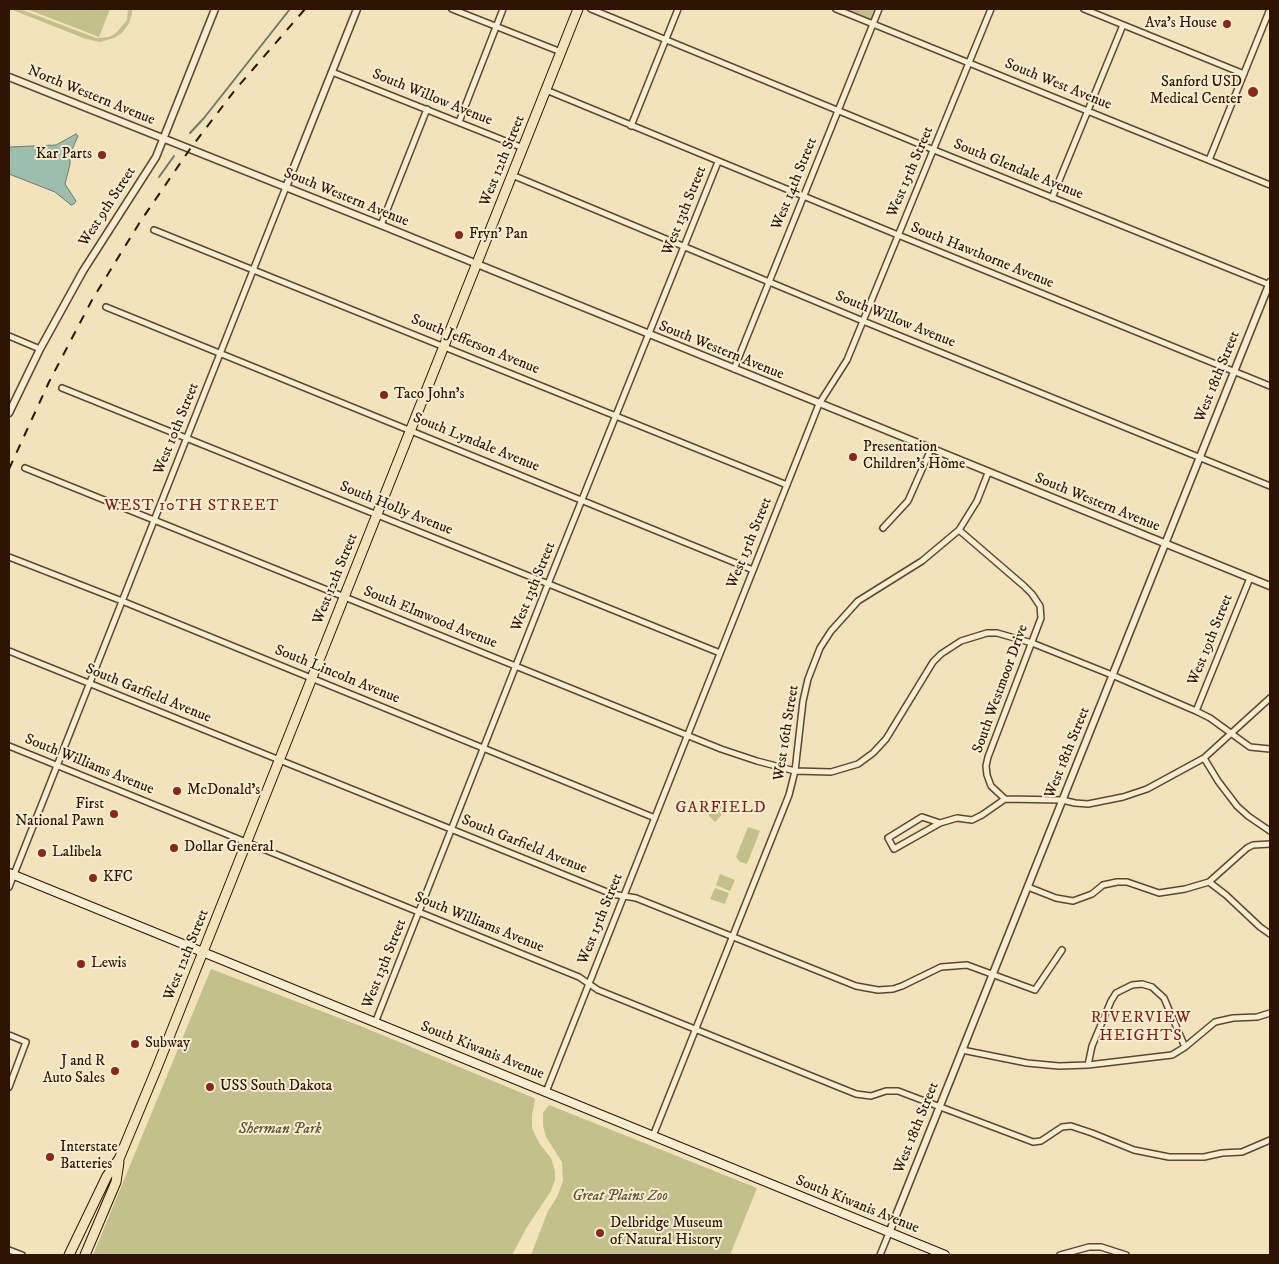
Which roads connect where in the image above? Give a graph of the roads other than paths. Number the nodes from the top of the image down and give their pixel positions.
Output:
1 (215, 9) edge
2 (357, 9) edge
3 (452, 9) edge
4 (504, 9) edge
5 (578, 9) edge
6 (592, 9) edge
7 (678, 9) edge
8 (836, 9) edge
9 (879, 9) edge
10 (991, 9) edge
11 (1084, 9) edge
12 (1270, 9) edge
13 (873, 24) junction
14 (1123, 25) junction
15 (496, 27) junction
16 (666, 40) junction
17 (561, 52) junction
18 (968, 63) junction
19 (332, 72) junction
20 (1244, 74) junction
21 (9, 77) edge
22 (546, 90) junction
23 (427, 110) junction
24 (839, 110) junction
25 (1088, 111) junction
26 (459, 122) junction
27 (632, 126) junction
28 (163, 139) junction
29 (523, 148) junction
30 (934, 150) junction
31 (1209, 160) junction
32 (718, 162) junction
33 (512, 176) junction
34 (1270, 185) edge
35 (286, 187) junction
36 (804, 196) junction
37 (1052, 198) junction
38 (381, 225) junction
39 (154, 230) dead end
40 (898, 235) junction
41 (683, 247) junction
42 (476, 265) junction
43 (253, 269) junction
44 (769, 282) junction
45 (1270, 284) edge
46 (106, 307) dead end
47 (863, 321) junction
48 (648, 335) junction
49 (9, 336) edge
50 (444, 346) junction
51 (40, 349) junction
52 (220, 354) junction
53 (734, 369) junction
54 (1234, 371) junction
55 (1270, 386) edge
56 (62, 388) dead end
57 (819, 404) junction
58 (9, 413) edge
59 (616, 416) junction
60 (411, 430) junction
61 (187, 438) junction
62 (931, 449) junction
63 (1199, 457) junction
64 (25, 468) dead end
65 (988, 473) junction
66 (787, 485) junction
67 (1270, 486) edge
68 (582, 500) junction
69 (377, 515) junction
70 (154, 519) junction
71 (883, 528) dead end
72 (958, 530) junction
73 (1164, 544) junction
74 (9, 556) edge
75 (753, 570) junction
76 (1250, 578) junction
77 (548, 584) junction
78 (1270, 586) edge
79 (344, 597) junction
80 (122, 601) junction
81 (1032, 643) junction
82 (9, 651) edge
83 (720, 653) junction
84 (516, 666) junction
85 (1112, 675) junction
86 (312, 678) junction
87 (89, 684) junction
88 (1270, 698) edge
89 (1196, 711) junction
90 (1232, 734) junction
91 (688, 735) junction
92 (9, 746) edge
93 (484, 748) junction
94 (1270, 749) edge
95 (1204, 758) junction
96 (279, 760) junction
97 (57, 766) junction
98 (795, 771) junction
99 (1005, 799) junction
100 (1062, 800) junction
101 (655, 818) junction
102 (940, 823) junction
103 (452, 830) junction
104 (1270, 831) edge
105 (246, 842) junction
106 (1270, 844) edge
107 (11, 874) edge
108 (1210, 882) junction
109 (9, 887) edge
110 (1028, 888) junction
111 (625, 896) junction
112 (419, 912) junction
113 (1270, 934) edge
114 (732, 938) junction
115 (1062, 950) dead end
116 (203, 952) junction
117 (993, 973) junction
118 (589, 984) junction
119 (1270, 1014) edge
120 (376, 1022) junction
121 (695, 1030) junction
122 (9, 1035) edge
123 (1185, 1047) junction
124 (962, 1050) junction
125 (1088, 1065) junction
126 (9, 1087) edge
127 (546, 1092) junction
128 (939, 1106) junction
129 (653, 1136) junction
130 (1270, 1140) edge
131 (119, 1159) junction
132 (889, 1233) junction
133 (9, 1250) edge
134 (22, 1255) edge
135 (69, 1255) edge
136 (85, 1255) edge
137 (880, 1255) edge
138 (944, 1255) edge
139 (1060, 1255) edge
140 (1126, 1255) edge

1 - 28 street, West 9th Street
2 - 19 street, West 10th Street
3 - 15 street
4 - 15 street
5 - 17 main road, West 12th Street
6 - 16 street, South Glendale Avenue
7 - 16 street
8 - 13 street, South West Avenue
9 - 13 street, West 14th Street
10 - 18 street, West 15th Street
11 - 14 street
12 - 20 street
13 - 18 street, South West Avenue
13 - 24 street, West 14th Street
14 - 20 street
14 - 25 street
15 - 17 street
15 - 26 street
16 - 24 street, South Glendale Avenue
16 - 27 street
17 - 22 main road, West 12th Street
18 - 25 street, South West Avenue
18 - 30 street, West 15th Street
19 - 23 street, South Willow Avenue
19 - 35 street, West 10th Street
20 - 31 street
21 - 28 street, North Western Avenue
22 - 27 street, South Hawthorne Avenue
22 - 29 main road, West 12th Street
23 - 26 street, South Willow Avenue
23 - 38 street
24 - 30 street, South Glendale Avenue
24 - 36 street, West 14th Street
25 - 31 street, South West Avenue
25 - 37 street
26 - 29 street, South Willow Avenue
27 - 32 street, South Hawthorne Avenue
28 - 35 street, South Western Avenue
28 - 51 street, West 9th Street
29 - 33 main road, West 12th Street
30 - 37 street, South Glendale Avenue
30 - 40 street, West 15th Street
31 - 34 street, South West Avenue
32 - 36 street, South Hawthorne Avenue
32 - 41 street, West 13th Street
33 - 41 street, South Willow Avenue
33 - 42 main road, West 12th Street
35 - 38 street, South Western Avenue
35 - 43 street, West 10th Street
36 - 40 street, South Hawthorne Avenue
36 - 44 street, West 14th Street
37 - 45 street, South Glendale Avenue
38 - 42 street, South Western Avenue
39 - 43 street, South Jefferson Avenue
40 - 47 street, West 15th Street
40 - 54 street, South Hawthorne Avenue
41 - 44 street, South Willow Avenue
41 - 48 street, West 13th Street
42 - 48 street, South Western Avenue
42 - 50 main road, West 12th Street
43 - 50 street, South Jefferson Avenue
43 - 52 street, West 10th Street
44 - 47 street, South Willow Avenue
44 - 53 street, West 14th Street
45 - 54 street, West 18th Street
46 - 52 street, South Lyndale Avenue
47 - 57 street, West 15th Street
47 - 63 street, South Willow Avenue
48 - 53 street, South Western Avenue
48 - 59 street, West 13th Street
49 - 51 street
50 - 59 street, South Jefferson Avenue
50 - 60 main road, West 12th Street
51 - 58 street, West 9th Street
52 - 60 street, South Lyndale Avenue
52 - 61 street, West 10th Street
53 - 57 street, South Western Avenue
54 - 55 street, South Hawthorne Avenue
54 - 63 street, West 18th Street
56 - 61 street, South Holly Avenue
57 - 62 street, South Western Avenue
57 - 66 street, West 15th Street
59 - 66 street, South Jefferson Avenue
59 - 68 street, West 13th Street
60 - 68 street, South Lyndale Avenue
60 - 69 main road, West 12th Street
61 - 69 street, South Holly Avenue
61 - 70 street, West 10th Street
62 - 65 street, South Western Avenue
62 - 71 street
63 - 67 street, South Willow Avenue
63 - 73 street, West 18th Street
64 - 70 street, South Elmwood Avenue
65 - 72 street, West 16th Street
65 - 73 street, South Western Avenue
66 - 75 street, West 15th Street
68 - 75 street, South Lyndale Avenue
68 - 77 street, West 13th Street
69 - 77 street, South Holly Avenue
69 - 79 main road, West 12th Street
70 - 79 street, South Elmwood Avenue
70 - 80 street, West 10th Street
72 - 81 street, South Westmoor Drive
72 - 98 street, West 16th Street
73 - 76 street, South Western Avenue
73 - 85 street, West 18th Street
74 - 80 street, South Lincoln Avenue
75 - 83 street, West 15th Street
76 - 78 street, South Western Avenue
76 - 89 street, West 19th Street
77 - 83 street, South Holly Avenue
77 - 84 street, West 13th Street
79 - 84 street, South Elmwood Avenue
79 - 86 main road, West 12th Street
80 - 86 street, South Lincoln Avenue
80 - 87 street, West 10th Street
81 - 85 street, South Elmwood Avenue
81 - 98 street, South Elmwood Avenue
81 - 99 street, South Westmoor Drive
82 - 87 street, South Garfield Avenue
83 - 91 street, West 15th Street
84 - 91 street, South Elmwood Avenue
84 - 93 street, West 13th Street
85 - 89 street
85 - 100 street, West 18th Street
86 - 93 street, South Lincoln Avenue
86 - 96 main road, West 12th Street
87 - 96 street, South Garfield Avenue
87 - 97 street, West 10th Street
88 - 90 street
89 - 90 street
90 - 94 street
90 - 95 street
91 - 98 street, South Elmwood Avenue
91 - 101 street, West 15th Street
92 - 97 street, South Williams Avenue
93 - 101 street, South Lincoln Avenue
93 - 103 street, West 13th Street
95 - 100 street
95 - 104 street
96 - 103 street, South Garfield Avenue
96 - 105 main road, West 12th Street
97 - 105 street, South Williams Avenue
97 - 107 street, West 10th Street
98 - 114 street, West 16th Street
99 - 100 street
99 - 102 street
100 - 110 street, West 18th Street
101 - 111 street, West 15th Street
102 - 102 street
103 - 111 street, South Garfield Avenue
103 - 112 street, West 13th Street
105 - 112 street, South Williams Avenue
105 - 116 main road, West 12th Street
106 - 108 street
107 - 109 street, West 10th Street
107 - 116 main road, South Kiwanis Avenue
108 - 110 street
108 - 113 street
110 - 117 street, West 18th Street
111 - 114 street, South Garfield Avenue
111 - 118 street, West 15th Street
112 - 118 street, South Williams Avenue
112 - 120 street, West 13th Street
114 - 117 street, South Garfield Avenue
114 - 121 street, West 16th Street
115 - 117 street, South Garfield Avenue
116 - 120 main road, South Kiwanis Avenue
116 - 131 main road, West 12th Street
117 - 124 street, West 18th Street
118 - 121 street, South Williams Avenue
118 - 127 street, West 15th Street
119 - 123 street
120 - 127 main road, South Kiwanis Avenue
121 - 128 street, South Williams Avenue
121 - 129 street, West 16th Street
122 - 126 street
123 - 125 street
123 - 125 street
124 - 125 street
124 - 128 street, West 18th Street
127 - 129 main road, South Kiwanis Avenue
128 - 130 street
128 - 132 street, West 18th Street
129 - 132 main road, South Kiwanis Avenue
131 - 135 main road, West 12th Street
131 - 136 main road, West 12th Street
132 - 137 street
132 - 138 main road, South Kiwanis Avenue
133 - 134 street
139 - 140 street

